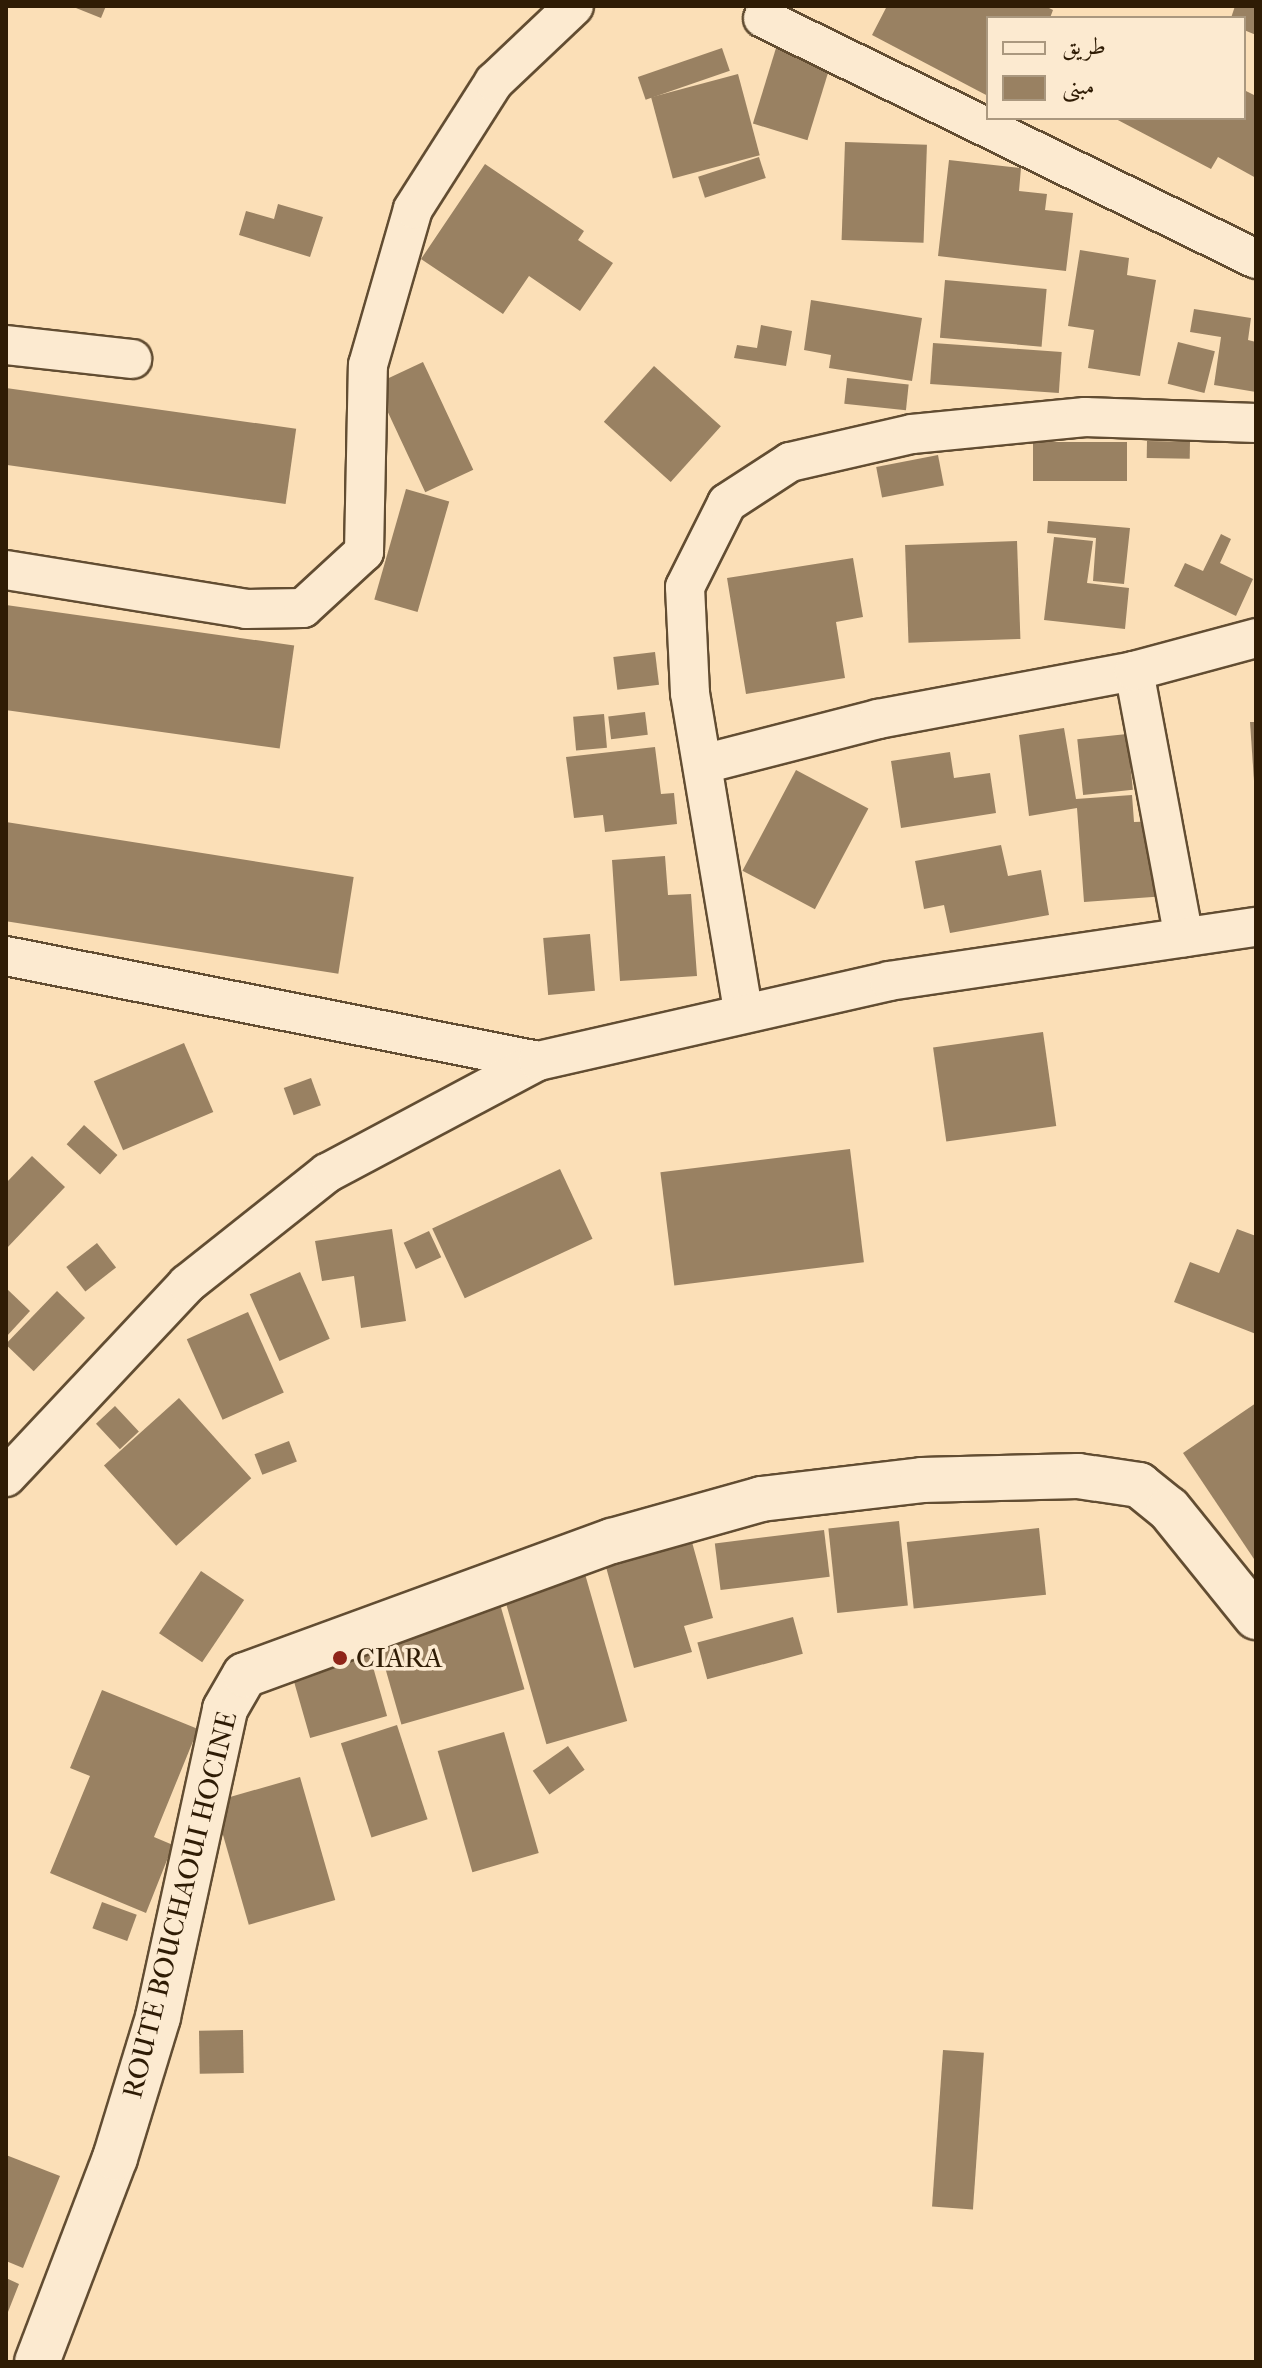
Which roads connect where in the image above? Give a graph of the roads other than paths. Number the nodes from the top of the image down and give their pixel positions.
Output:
1 (574, 6) edge
2 (763, 18) dead end
3 (1256, 259) edge
4 (6, 345) edge
5 (132, 359) dead end
6 (1256, 423) edge
7 (6, 570) edge
8 (1256, 638) edge
9 (1134, 671) junction
10 (703, 764) junction
11 (1256, 927) edge
12 (1184, 937) junction
13 (6, 956) edge
14 (743, 1010) junction
15 (538, 1061) junction
16 (6, 1477) edge
17 (1256, 1617) edge
18 (37, 2362) edge

1 - 7 street
2 - 3 street
4 - 5 street
6 - 10 street
8 - 9 street
9 - 10 street
9 - 12 street
10 - 14 street
11 - 12 street
12 - 14 street
13 - 15 street
14 - 15 street
15 - 16 street
17 - 18 street, ROUTE BOUCHAOUI HOCINE

